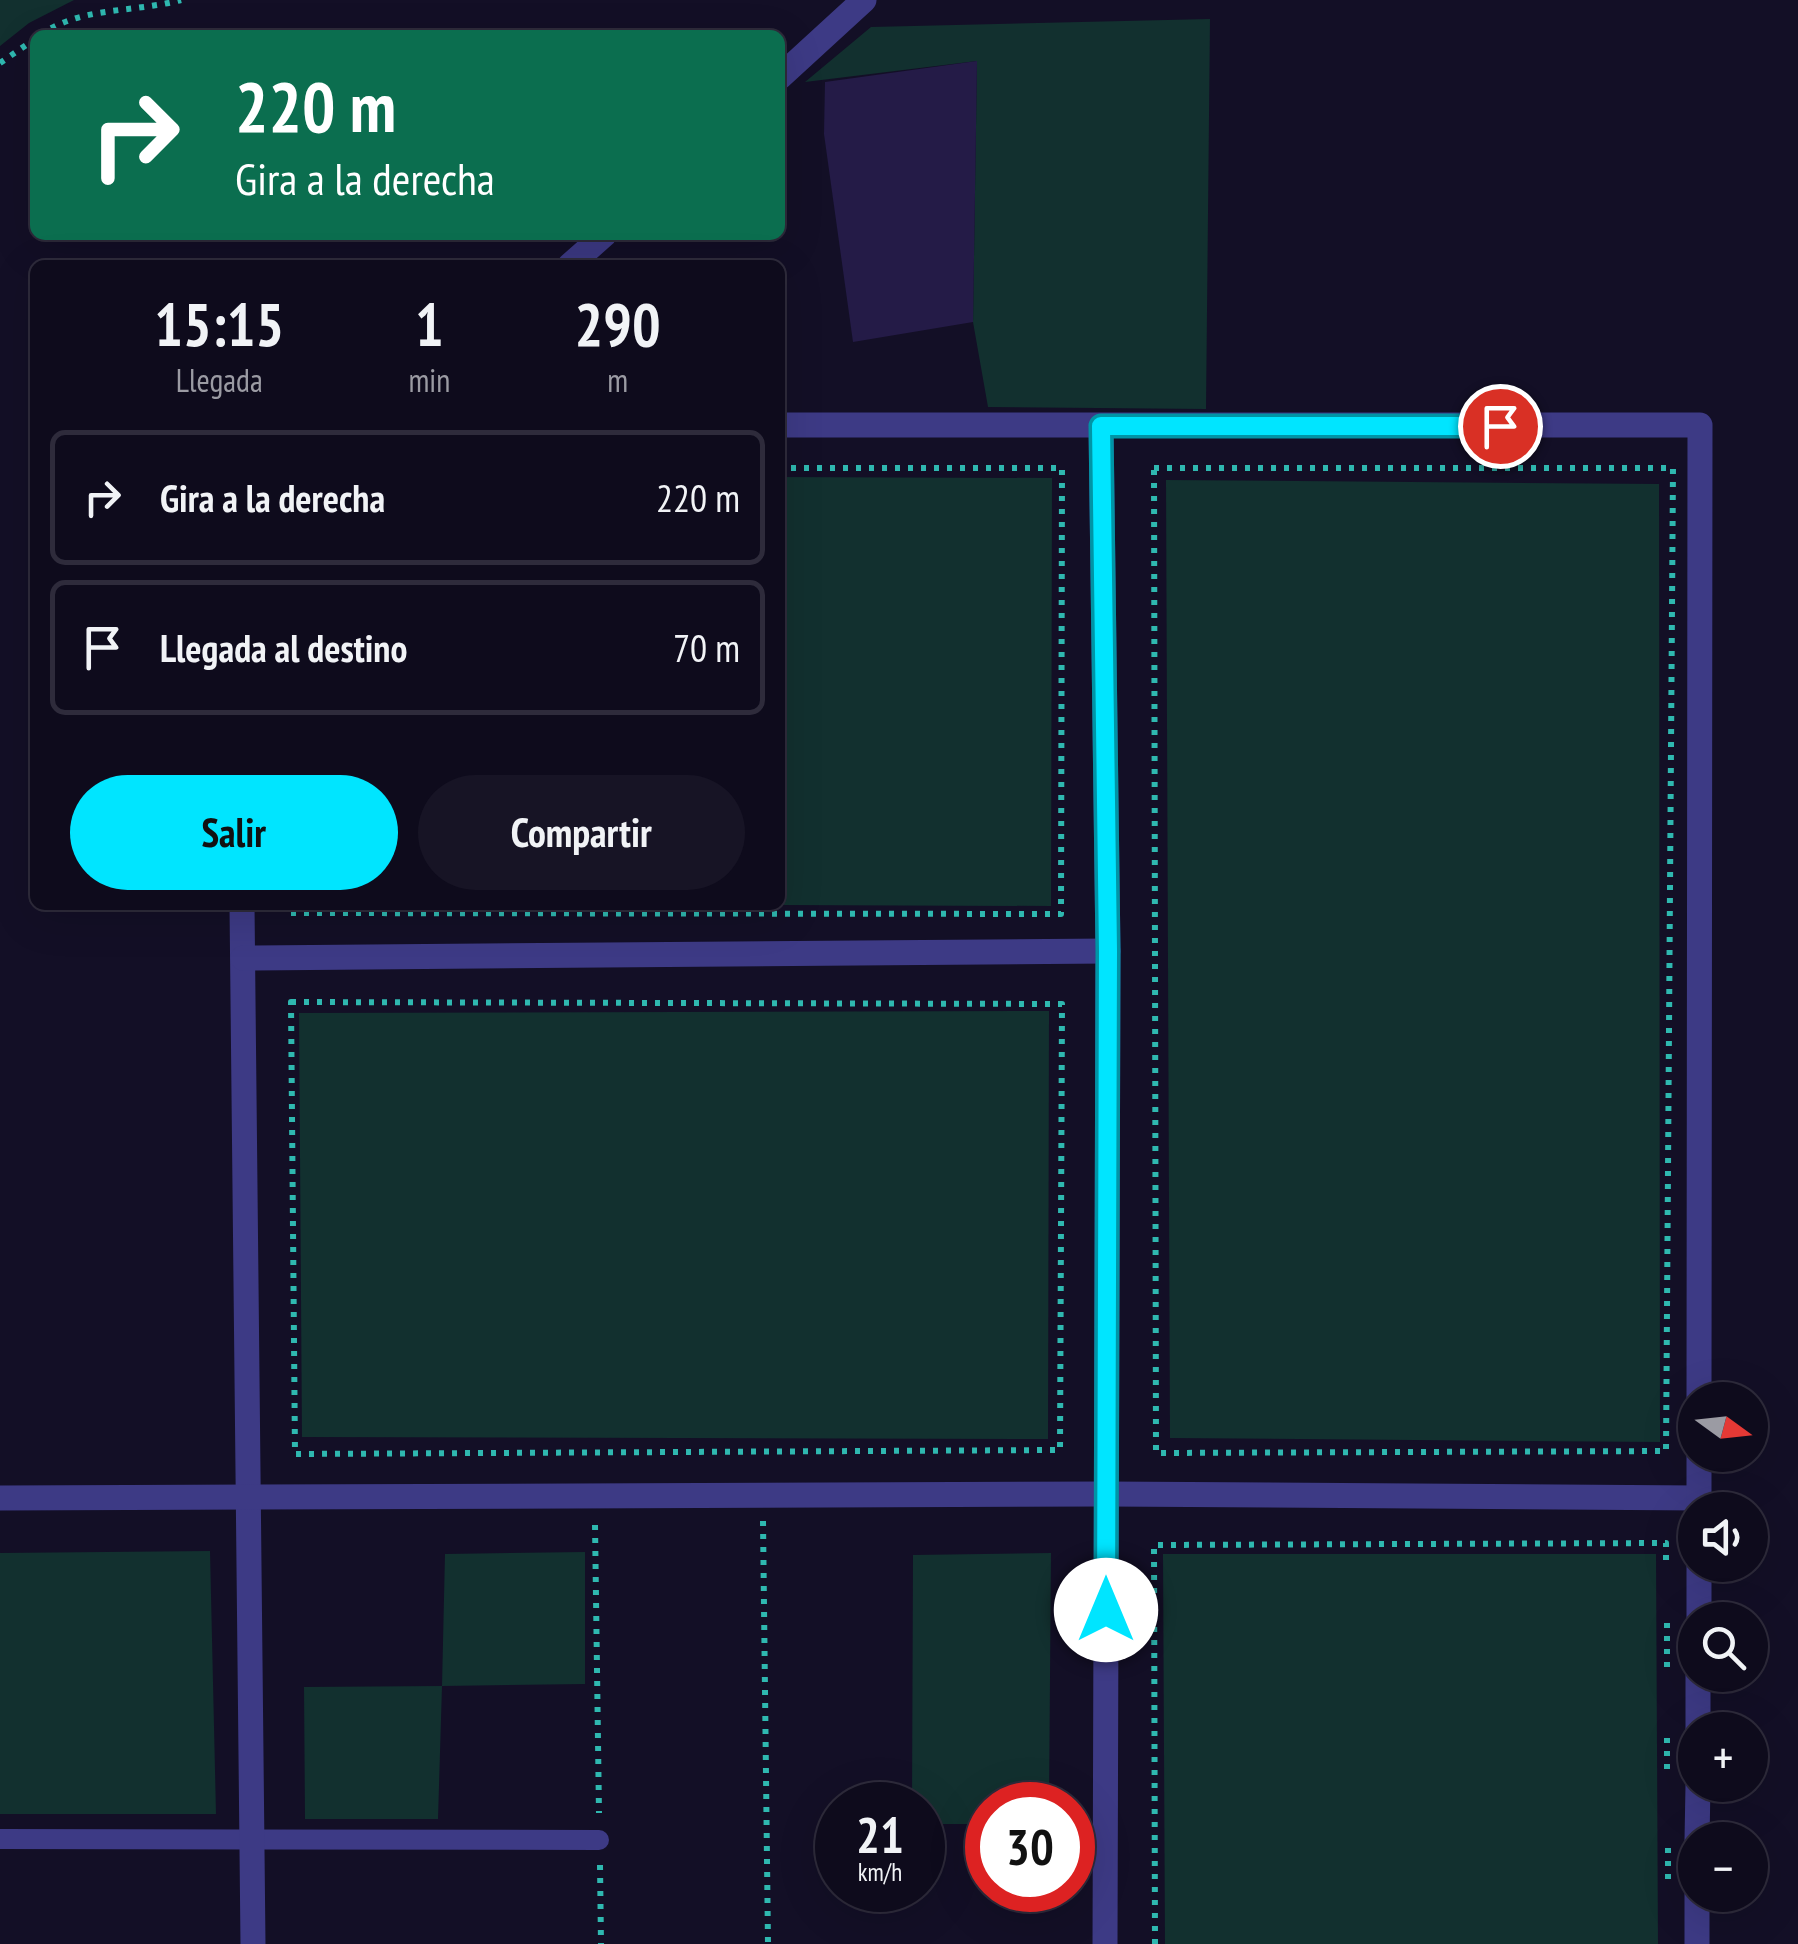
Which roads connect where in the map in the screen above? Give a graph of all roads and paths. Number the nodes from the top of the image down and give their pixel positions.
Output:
1 (181, 0) edge
2 (864, 0) edge
3 (48, 30) edge
4 (30, 42) edge
5 (0, 63) edge
6 (785, 72) edge
7 (598, 240) edge
8 (576, 260) edge
9 (785, 425) edge
10 (1101, 426) junction
11 (785, 468) edge
12 (1673, 468) joint
13 (242, 910) edge
14 (286, 910) edge
15 (1108, 951) junction
16 (242, 958) junction
17 (1700, 1382) edge
18 (1060, 1450) joint
19 (1106, 1494) junction
20 (595, 1495) junction
21 (763, 1495) junction
22 (248, 1496) junction
23 (0, 1498) edge
24 (1678, 1504) edge
25 (1666, 1543) dead end
26 (250, 1838) junction
27 (0, 1839) edge
28 (599, 1840) junction
29 (1697, 1912) edge
30 (253, 1944) edge
31 (601, 1944) edge
32 (768, 1944) edge
33 (1106, 1944) edge
34 (1155, 1944) edge
35 (1697, 1944) edge

1 - 3 path
2 - 6 street
4 - 5 path
7 - 8 street
9 - 10 street
10 - 15 street
10 - 17 street
11 - 14 path
12 - 12 path
13 - 16 street
15 - 16 street
15 - 19 street
16 - 22 street
18 - 18 path
19 - 21 street
19 - 24 street
19 - 33 street
20 - 21 street
20 - 22 street
20 - 28 path
21 - 32 path
22 - 23 street
22 - 26 street
25 - 34 path
26 - 27 lane
26 - 28 lane
26 - 30 street
28 - 31 path
29 - 35 street

